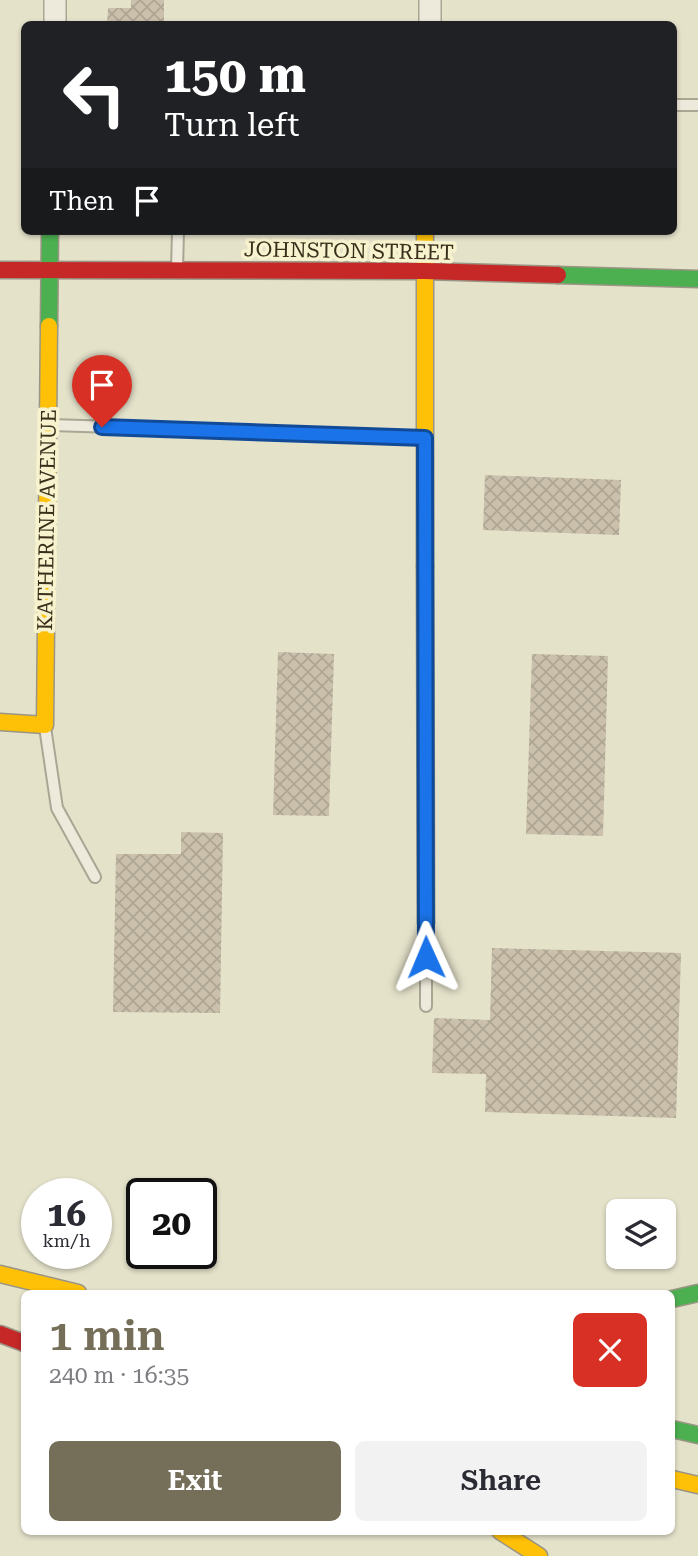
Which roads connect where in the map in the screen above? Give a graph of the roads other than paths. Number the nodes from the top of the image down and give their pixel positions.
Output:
1 (55, 0) edge
2 (430, 0) edge
3 (55, 21) edge
4 (430, 21) edge
5 (677, 105) edge
6 (698, 105) edge
7 (50, 235) edge
8 (178, 235) edge
9 (425, 235) edge
10 (0, 270) edge
11 (50, 270) junction
12 (177, 270) junction
13 (424, 271) junction
14 (698, 279) edge
15 (48, 425) junction
16 (425, 438) junction
17 (0, 722) edge
18 (45, 725) junction
19 (95, 877) dead end
20 (425, 923) joint
21 (426, 1006) dead end
22 (0, 1274) edge
23 (68, 1290) edge
24 (698, 1293) edge
25 (675, 1298) edge
26 (0, 1332) edge
27 (21, 1335) edge
28 (21, 1342) edge
29 (675, 1430) edge
30 (698, 1435) edge
31 (675, 1480) edge
32 (698, 1485) edge
33 (506, 1535) edge
34 (539, 1556) edge

1 - 3 street
2 - 4 street
5 - 6 lane
7 - 11 main road, KATHERINE AVENUE
8 - 12 lane
9 - 13 main road
10 - 11 main road, JOHNSTON STREET
11 - 12 main road, JOHNSTON STREET
11 - 15 main road, KATHERINE AVENUE
12 - 13 main road, JOHNSTON STREET
13 - 14 main road, JOHNSTON STREET
13 - 16 main road
15 - 16 lane
15 - 18 main road, KATHERINE AVENUE
16 - 20 main road
17 - 18 main road
18 - 19 lane, KATHERINE AVENUE
20 - 21 lane
22 - 23 main road
24 - 25 main road
26 - 27 main road
26 - 28 main road
29 - 30 main road
31 - 32 main road
33 - 34 main road

